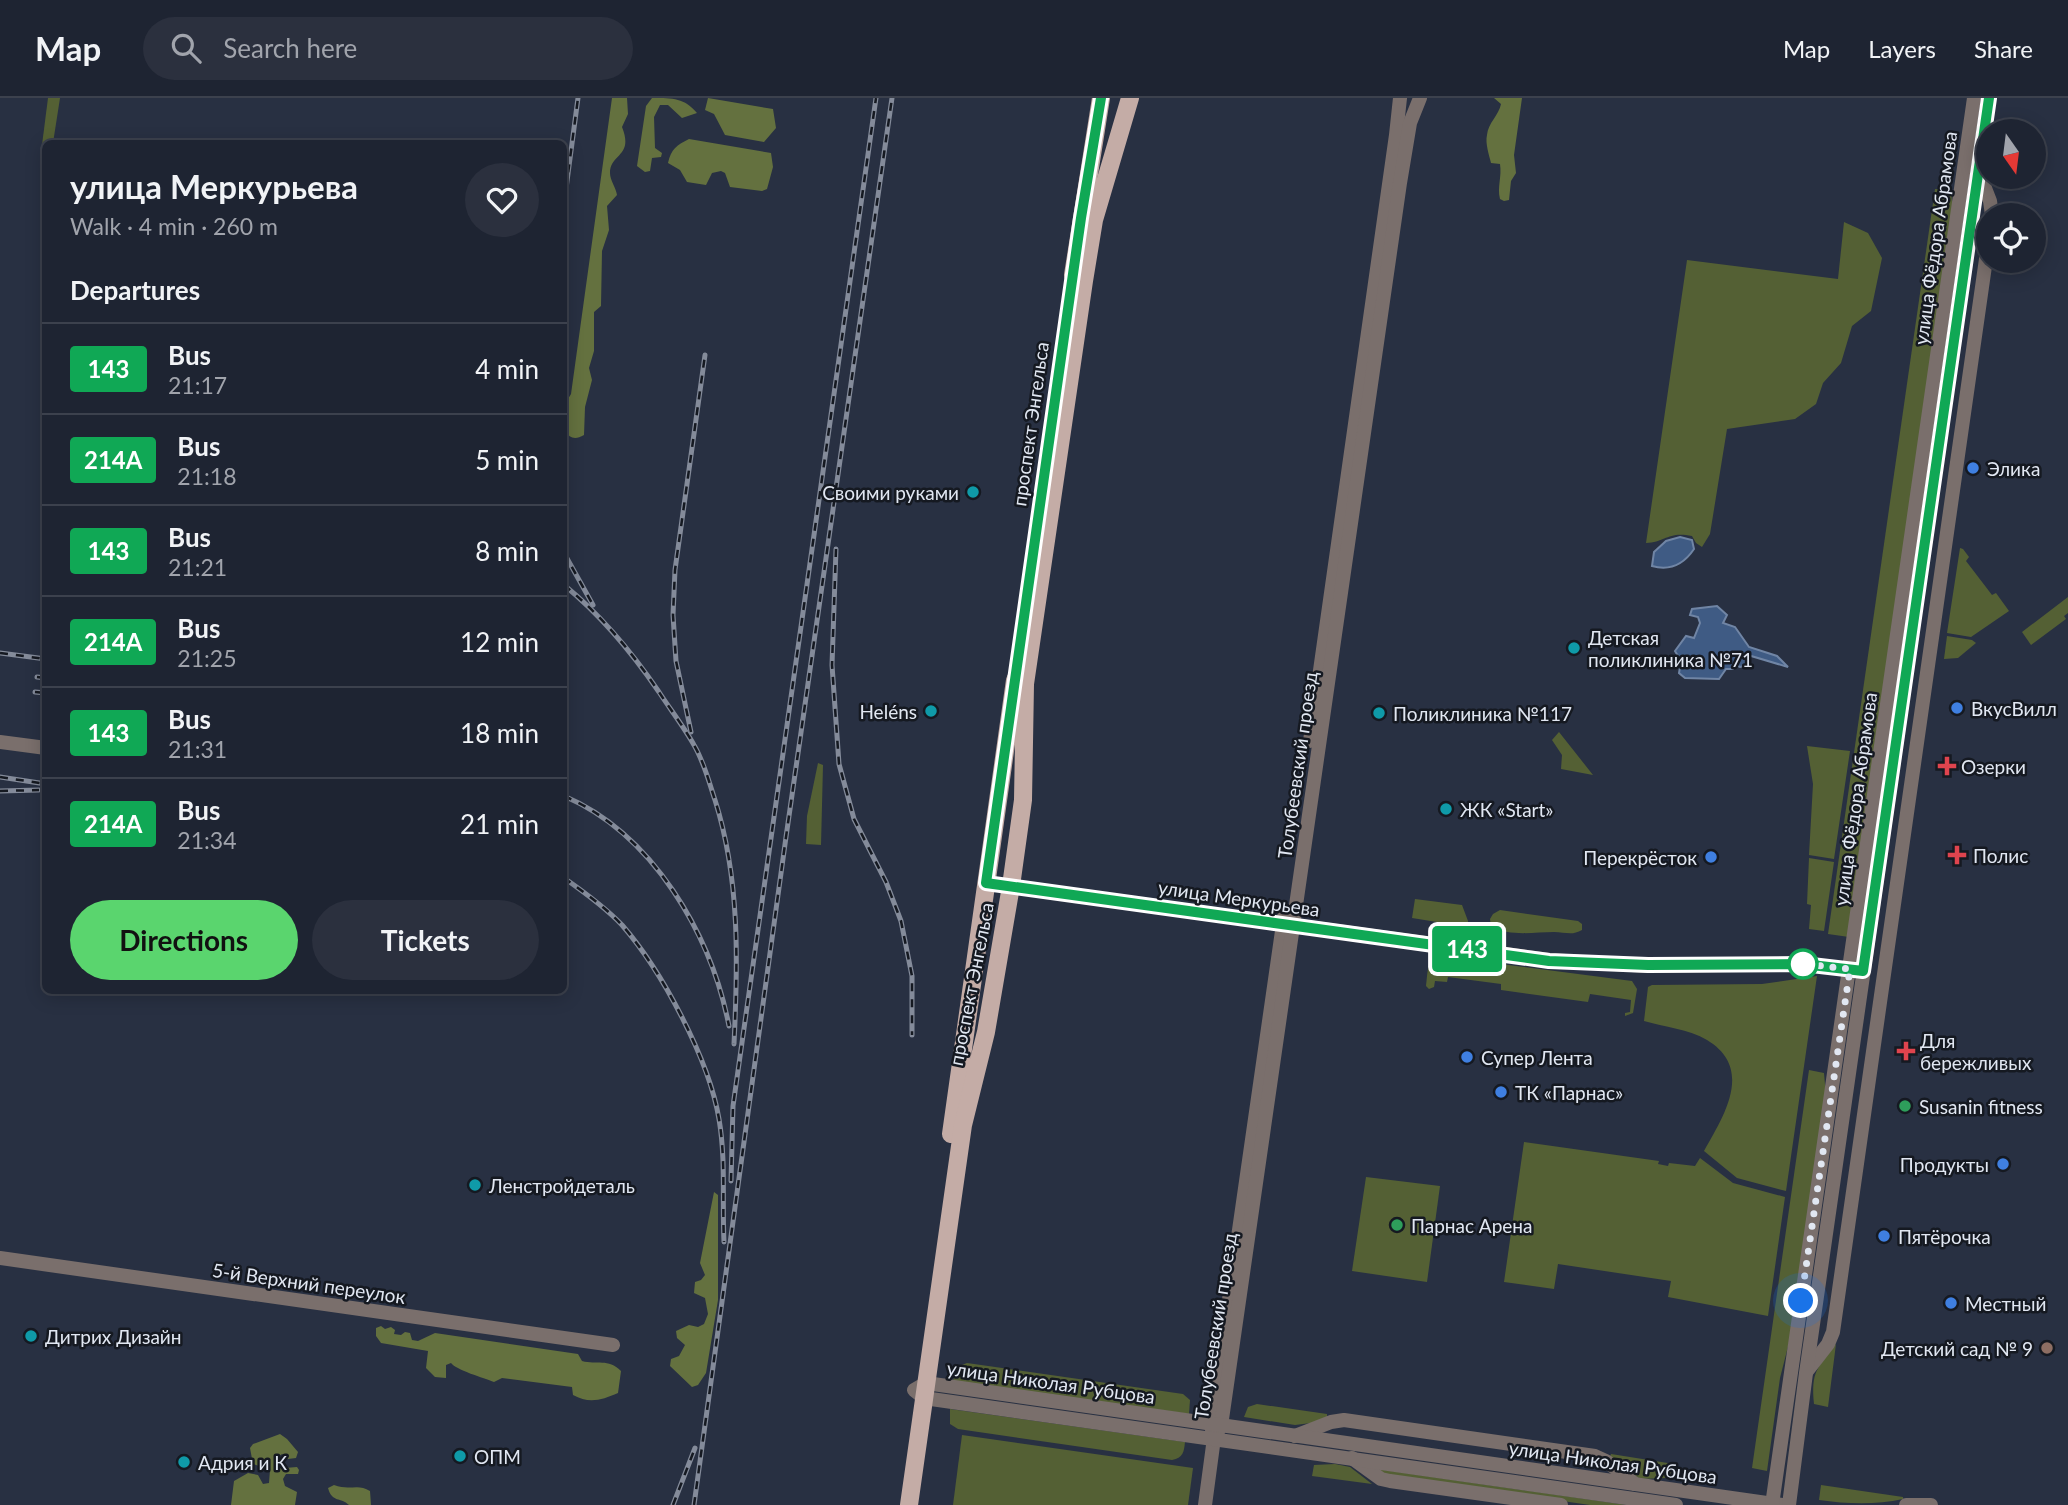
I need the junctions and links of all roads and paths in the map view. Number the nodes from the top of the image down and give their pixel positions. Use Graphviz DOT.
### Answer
graph roads {
  1 [pos="1101,98"];
  2 [pos="1130,98"];
  3 [pos="1400,98"];
  4 [pos="1407,98"];
  5 [pos="1420,98"];
  6 [pos="1974,98"];
  7 [pos="1989,98"];
  8 [pos="1986,119"];
  9 [pos="1396,135"];
  10 [pos="1976,181"];
  11 [pos="1984,273"];
  12 [pos="0,741"];
  13 [pos="42,747"];
  14 [pos="986,883"];
  15 [pos="1011,886"];
  16 [pos="1288,924"];
  17 [pos="1856,970"];
  18 [pos="0,1258"];
  19 [pos="613,1345"];
  20 [pos="1806,1373"];
  21 [pos="922,1390"];
  22 [pos="1215,1430"];
  23 [pos="1293,1437"];
  24 [pos="1351,1457"];
  25 [pos="1636,1485"];
  26 [pos="898,1505"];
  27 [pos="909,1505"];
  28 [pos="1205,1505"];
  29 [pos="1561,1505"];
  30 [pos="1676,1505"];
  31 [pos="1775,1505"];
  32 [pos="1789,1505"];
  33 [pos="1906,1505"];
  34 [pos="1931,1505"];
  1 -- 14 [label="main road, проспект Энгельса"];
  2 -- 15 [label="main road, проспект Энгельса"];
  3 -- 9 [label="street, Толубеевский проезд"];
  4 -- 9 [label="street, Толубеевский проезд"];
  5 -- 16 [label="street, Толубеевский проезд"];
  6 -- 17 [label="street, улица Фёдора Абрамова"];
  7 -- 8 [label="street, улица Фёдора Абрамова"];
  9 -- 16 [label="street, Толубеевский проезд"];
  10 -- 17 [label="street, улица Фёдора Абрамова"];
  11 -- 20 [label="street"];
  12 -- 13 [label="street"];
  14 -- 15 [label="street, улица Меркурьева"];
  14 -- 21 [label="main road, проспект Энгельса"];
  15 -- 16 [label="street, улица Меркурьева"];
  15 -- 21 [label="main road, проспект Энгельса"];
  16 -- 17 [label="street, улица Меркурьева"];
  16 -- 22 [label="street, Толубеевский проезд"];
  17 -- 20 [label="street, улица Фёдора Абрамова"];
  17 -- 31 [label="street, улица Фёдора Абрамова"];
  18 -- 19 [label="street, 5-й Верхний переулок"];
  20 -- 32 [label="street, улица Фёдора Абрамова"];
  21 -- 22 [label="street, улица Николая Рубцова"];
  21 -- 26 [label="main road, проспект Энгельса"];
  21 -- 27 [label="main road, проспект Энгельса"];
  22 -- 23 [label="street, улица Николая Рубцова"];
  22 -- 24 [label="street, улица Николая Рубцова"];
  22 -- 28 [label="street, Толубеевский проезд"];
  23 -- 25 [label="street, улица Николая Рубцова"];
  23 -- 25 [label="street"];
  24 -- 29 [label="street"];
  24 -- 30 [label="street, улица Николая Рубцова"];
  25 -- 31 [label="street, улица Николая Рубцова"];
  33 -- 34 [label="street"];
}
